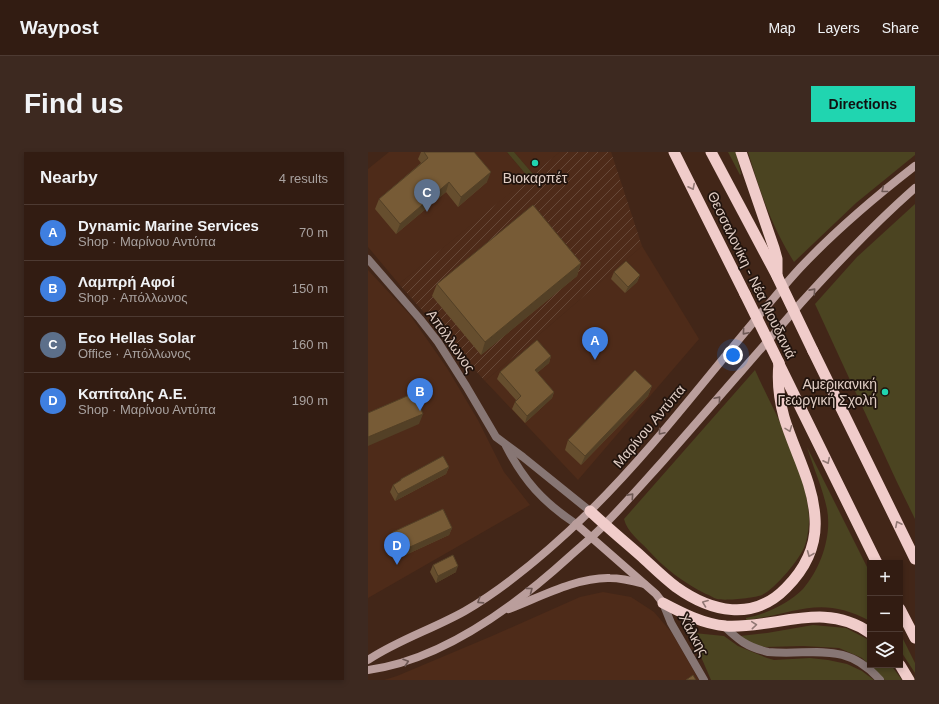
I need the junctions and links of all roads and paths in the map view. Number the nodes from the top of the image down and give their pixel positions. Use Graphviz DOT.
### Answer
graph roads {
  1 [pos="674,152"];
  2 [pos="711,152"];
  3 [pos="741,152"];
  4 [pos="915,166"];
  5 [pos="915,188"];
  6 [pos="368,258"];
  7 [pos="777,276"];
  8 [pos="778,363"];
  9 [pos="504,443"];
  10 [pos="590,512"];
  11 [pos="576,524"];
  12 [pos="605,525"];
  13 [pos="591,538"];
  14 [pos="915,559"];
  15 [pos="876,560"];
  16 [pos="644,584"];
  17 [pos="663,603"];
  18 [pos="499,612"];
  19 [pos="903,615"];
  20 [pos="723,626"];
  21 [pos="868,632"];
  22 [pos="915,638"];
  23 [pos="368,660"];
  24 [pos="902,668"];
  25 [pos="368,670"];
  26 [pos="704,680"];
  27 [pos="880,680"];
  28 [pos="909,680"];
  1 -- 8 [label="highway, Θεσσαλονίκη - Νέα Μουδανιά, one-way, bridge"];
  2 -- 7 [label="highway, Θεσσαλονίκη - Νέα Μουδανιά"];
  3 -- 7 [label="highway"];
  4 -- 10 [label="main road, Μαρίνου Αντύπα, one-way"];
  12 -- 5 [label="main road, one-way"];
  6 -- 9 [label="street, Απόλλωνος"];
  14 -- 7 [label="highway, Θεσσαλονίκη - Νέα Μουδανιά, one-way, bridge"];
  8 -- 12 [label="highway, one-way"];
  8 -- 15 [label="highway, Θεσσαλονίκη - Νέα Μουδανιά, one-way"];
  9 -- 10 [label="street"];
  9 -- 11 [label="street"];
  10 -- 11 [label="main road, Μαρίνου Αντύπα"];
  10 -- 12 [label="highway"];
  11 -- 13 [label="main road"];
  11 -- 23 [label="main road, Μαρίνου Αντύπα, one-way"];
  12 -- 13 [label="main road"];
  13 -- 16 [label="main road"];
  18 -- 13 [label="main road, one-way"];
  16 -- 17 [label="main road"];
  16 -- 18 [label="main road"];
  17 -- 20 [label="highway"];
  17 -- 26 [label="street, Χάλκης"];
  25 -- 18 [label="main road, one-way"];
  19 -- 22 [label="highway"];
  20 -- 21 [label="highway, one-way"];
  20 -- 27 [label="street"];
  24 -- 28 [label="highway"];
}
